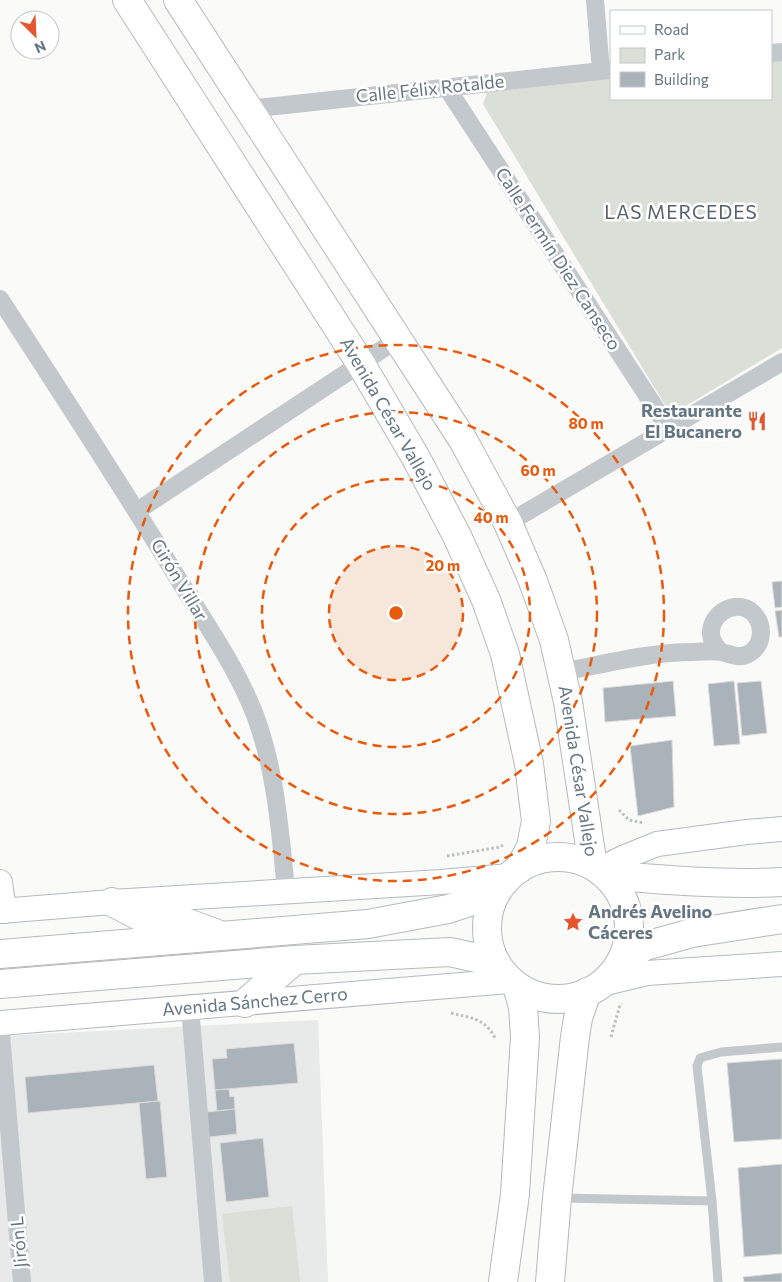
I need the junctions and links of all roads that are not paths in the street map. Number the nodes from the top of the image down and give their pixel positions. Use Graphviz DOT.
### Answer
graph roads {
  1 [pos="127,0"];
  2 [pos="178,0"];
  3 [pos="595,0"];
  4 [pos="606,71"];
  5 [pos="447,88"];
  6 [pos="248,109"];
  7 [pos="0,298"];
  8 [pos="398,339"];
  9 [pos="782,362"];
  10 [pos="361,364"];
  11 [pos="669,430"];
  12 [pos="137,511"];
  13 [pos="508,523"];
  14 [pos="720,652"];
  15 [pos="561,672"];
  16 [pos="782,829"];
  17 [pos="599,871"];
  18 [pos="508,880"];
  19 [pos="0,882"];
  20 [pos="782,882"];
  21 [pos="286,890"];
  22 [pos="112,902"];
  23 [pos="2,911"];
  24 [pos="782,919"];
  25 [pos="223,936"];
  26 [pos="0,954"];
  27 [pos="295,960"];
  28 [pos="621,961"];
  29 [pos="782,964"];
  30 [pos="508,976"];
  31 [pos="0,984"];
  32 [pos="594,988"];
  33 [pos="245,1003"];
  34 [pos="190,1008"];
  35 [pos="0,1023"];
  36 [pos="782,1048"];
  37 [pos="515,1194"];
  38 [pos="557,1198"];
  39 [pos="712,1201"];
  40 [pos="22,1282"];
  41 [pos="213,1282"];
  42 [pos="504,1282"];
  43 [pos="550,1282"];
  44 [pos="718,1282"];
  1 -- 10 [label="main road, Avenida César Vallejo"];
  2 -- 6 [label="main road, Avenida César Vallejo"];
  3 -- 4 [label="street"];
  4 -- 5 [label="street, Calle Félix Rotalde"];
  5 -- 6 [label="street, Calle Félix Rotalde"];
  5 -- 11 [label="street, Calle Fermín Diez Canseco"];
  6 -- 8 [label="main road, Avenida César Vallejo"];
  7 -- 12 [label="street, Girón Villar"];
  8 -- 10 [label="street"];
  8 -- 13 [label="main road, Avenida César Vallejo"];
  9 -- 11 [label="street"];
  10 -- 12 [label="street"];
  10 -- 18 [label="main road, Avenida César Vallejo"];
  11 -- 13 [label="street"];
  12 -- 21 [label="street, Girón Villar"];
  13 -- 15 [label="main road, Avenida César Vallejo"];
  14 -- 15 [label="street"];
  15 -- 17 [label="main road, Avenida César Vallejo"];
  16 -- 17 [label="main road"];
  17 -- 18 [label="main road"];
  17 -- 20 [label="main road"];
  17 -- 28 [label="main road"];
  18 -- 21 [label="main road"];
  18 -- 25 [label="main road"];
  18 -- 30 [label="main road"];
  19 -- 23 [label="main road"];
  21 -- 22 [label="main road"];
  22 -- 23 [label="main road"];
  22 -- 25 [label="main road"];
  24 -- 28 [label="main road"];
  25 -- 26 [label="main road"];
  27 -- 30 [label="main road, Avenida Sánchez Cerro"];
  27 -- 31 [label="main road, Avenida Sánchez Cerro"];
  27 -- 33 [label="main road"];
  28 -- 32 [label="main road"];
  29 -- 32 [label="main road"];
  30 -- 32 [label="main road"];
  30 -- 33 [label="main road, Avenida Sánchez Cerro"];
  30 -- 37 [label="main road"];
  32 -- 38 [label="main road"];
  33 -- 34 [label="main road, Avenida Sánchez Cerro"];
  34 -- 35 [label="main road, Avenida Sánchez Cerro"];
  34 -- 41 [label="street"];
  35 -- 40 [label="street, Jirón L"];
  36 -- 39 [label="lane"];
  37 -- 38 [label="main road"];
  37 -- 42 [label="main road"];
  38 -- 39 [label="lane"];
  38 -- 43 [label="main road"];
  39 -- 44 [label="lane"];
}
